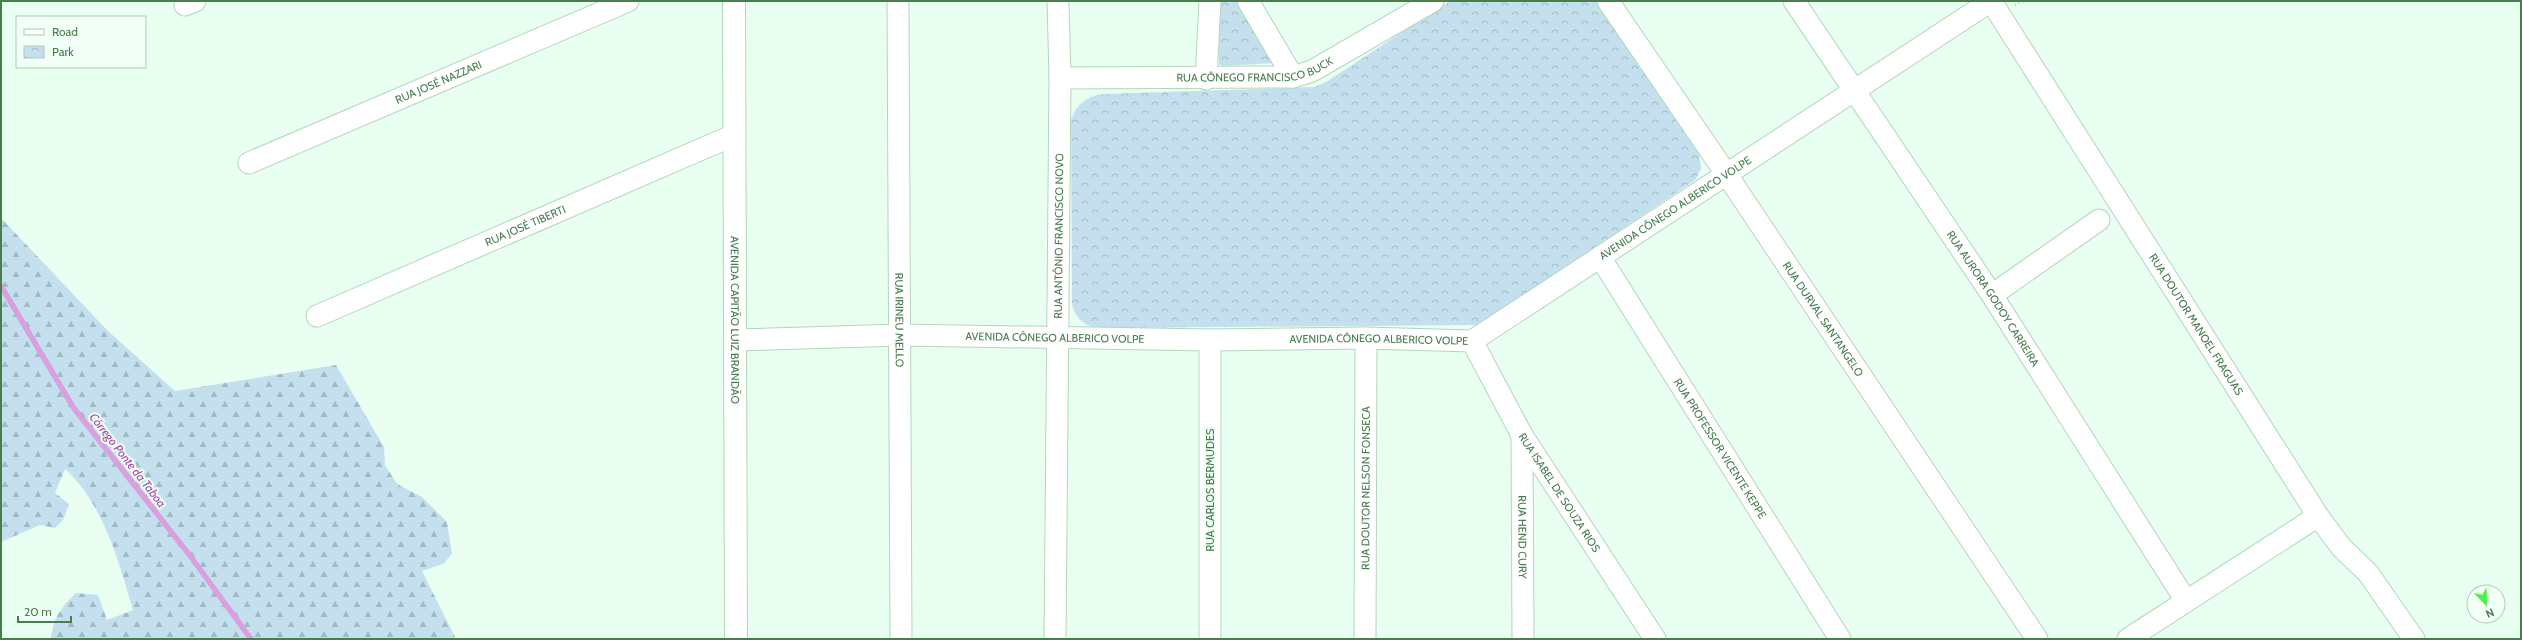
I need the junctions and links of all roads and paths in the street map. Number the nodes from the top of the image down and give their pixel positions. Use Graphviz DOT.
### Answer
graph roads {
  1 [pos="628,1"];
  2 [pos="734,1"];
  3 [pos="898,1"];
  4 [pos="1058,1"];
  5 [pos="1210,1"];
  6 [pos="1248,1"];
  7 [pos="1608,1"];
  8 [pos="1794,1"];
  9 [pos="1991,1"];
  10 [pos="1428,2"];
  11 [pos="1293,77"];
  12 [pos="1060,78"];
  13 [pos="1206,79"];
  14 [pos="1854,92"];
  15 [pos="734,134"];
  16 [pos="249,163"];
  17 [pos="1727,174"];
  18 [pos="2099,220"];
  19 [pos="1600,257"];
  20 [pos="1992,295"];
  21 [pos="317,316"];
  22 [pos="901,335"];
  23 [pos="1058,338"];
  24 [pos="1366,338"];
  25 [pos="736,340"];
  26 [pos="1210,340"];
  27 [pos="1472,341"];
  28 [pos="1522,435"];
  29 [pos="2318,516"];
  30 [pos="2186,601"];
  31 [pos="736,639"];
  32 [pos="901,639"];
  33 [pos="1055,639"];
  34 [pos="1210,639"];
  35 [pos="1365,639"];
  36 [pos="1523,639"];
  37 [pos="1655,639"];
  38 [pos="1840,639"];
  39 [pos="2036,639"];
  40 [pos="2128,639"];
  41 [pos="2414,639"];
  1 -- 16 [label="street, RUA JOSÉ NAZZARI"];
  2 -- 15 [label="main road, AVENIDA CAPITÃO LUIZ BRANDÃO"];
  3 -- 22 [label="street, RUA IRINEU MELLO"];
  4 -- 12 [label="street, RUA ANTÔNIO FRANCISCO NOVO"];
  5 -- 13 [label="street"];
  6 -- 11 [label="street"];
  7 -- 17 [label="street, RUA DURVAL SANTANGELO"];
  8 -- 14 [label="street, RUA AURORA GODOY CARREIRA"];
  9 -- 14 [label="street, AVENIDA CÔNEGO ALBERICO VOLPE"];
  9 -- 29 [label="street, RUA DOUTOR MANOEL FRAGUAS"];
  10 -- 11 [label="street, RUA CÔNEGO FRANCISCO BUCK"];
  11 -- 13 [label="street, RUA CÔNEGO FRANCISCO BUCK"];
  12 -- 13 [label="street, RUA CÔNEGO FRANCISCO BUCK"];
  12 -- 23 [label="street, RUA ANTÔNIO FRANCISCO NOVO"];
  14 -- 17 [label="street, AVENIDA CÔNEGO ALBERICO VOLPE"];
  14 -- 20 [label="street, RUA AURORA GODOY CARREIRA"];
  15 -- 21 [label="street, RUA JOSÉ TIBERTI"];
  15 -- 25 [label="main road, AVENIDA CAPITÃO LUIZ BRANDÃO"];
  17 -- 19 [label="street, AVENIDA CÔNEGO ALBERICO VOLPE"];
  17 -- 39 [label="street, RUA DURVAL SANTANGELO"];
  18 -- 20 [label="street"];
  19 -- 27 [label="street, AVENIDA CÔNEGO ALBERICO VOLPE"];
  19 -- 38 [label="street, RUA PROFESSOR VICENTE KEPPE"];
  20 -- 30 [label="street, RUA AURORA GODOY CARREIRA"];
  22 -- 23 [label="street, AVENIDA CÔNEGO ALBERICO VOLPE"];
  22 -- 25 [label="street, AVENIDA CÔNEGO ALBERICO VOLPE"];
  22 -- 32 [label="street, RUA IRINEU MELLO"];
  23 -- 26 [label="street, AVENIDA CÔNEGO ALBERICO VOLPE"];
  23 -- 33 [label="street, RUA ANTÔNIO FRANCISCO NOVO"];
  24 -- 26 [label="street, AVENIDA CÔNEGO ALBERICO VOLPE"];
  24 -- 27 [label="street, AVENIDA CÔNEGO ALBERICO VOLPE"];
  24 -- 35 [label="street, RUA DOUTOR NELSON FONSECA"];
  25 -- 31 [label="main road, AVENIDA CAPITÃO LUIZ BRANDÃO"];
  26 -- 34 [label="street, RUA CARLOS BERMUDES"];
  27 -- 28 [label="street, RUA ISABEL DE SOUZA RIOS"];
  28 -- 36 [label="street, RUA HEND CURY"];
  28 -- 37 [label="street, RUA ISABEL DE SOUZA RIOS"];
  29 -- 30 [label="street"];
  29 -- 41 [label="street, RUA DOUTOR MANOEL FRAGUAS"];
  30 -- 40 [label="street"];
}
